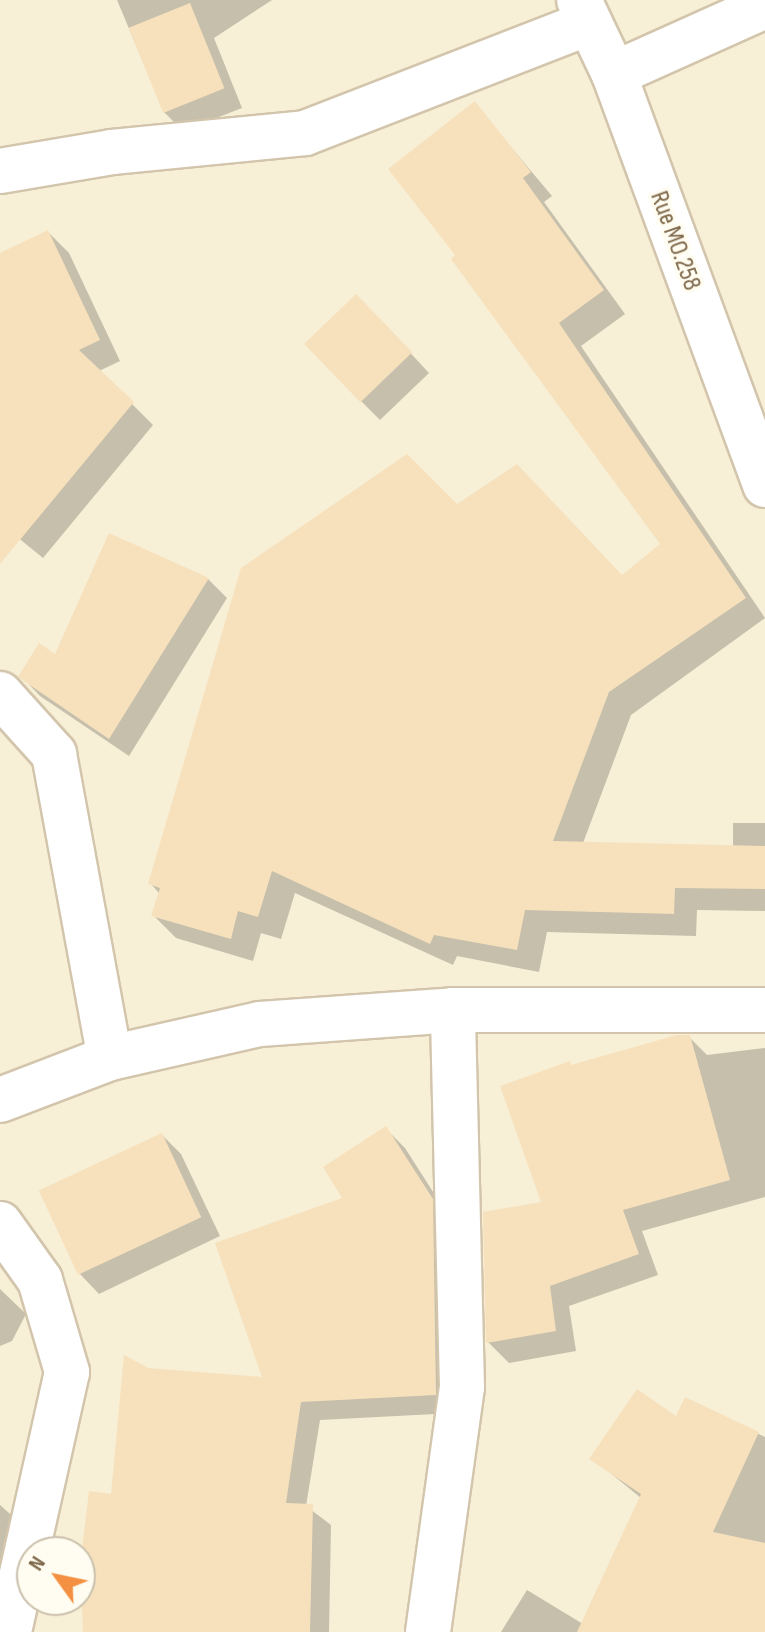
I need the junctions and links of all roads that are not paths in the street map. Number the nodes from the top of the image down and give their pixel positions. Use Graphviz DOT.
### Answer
graph roads {
  1 [pos="765,6"];
  2 [pos="583,12"];
  3 [pos="614,74"];
  4 [pos="0,171"];
  5 [pos="765,485"];
  6 [pos="0,694"];
  7 [pos="453,1010"];
  8 [pos="765,1010"];
  9 [pos="110,1058"];
  10 [pos="0,1100"];
  11 [pos="0,1224"];
  12 [pos="9,1632"];
  13 [pos="428,1632"];
  1 -- 3 [label="street"];
  2 -- 3 [label="street, Rue MO.258"];
  2 -- 4 [label="street"];
  3 -- 5 [label="street, Rue MO.258"];
  6 -- 9 [label="street"];
  7 -- 8 [label="street"];
  7 -- 9 [label="street"];
  7 -- 13 [label="street"];
  9 -- 10 [label="street"];
  11 -- 12 [label="street"];
}
